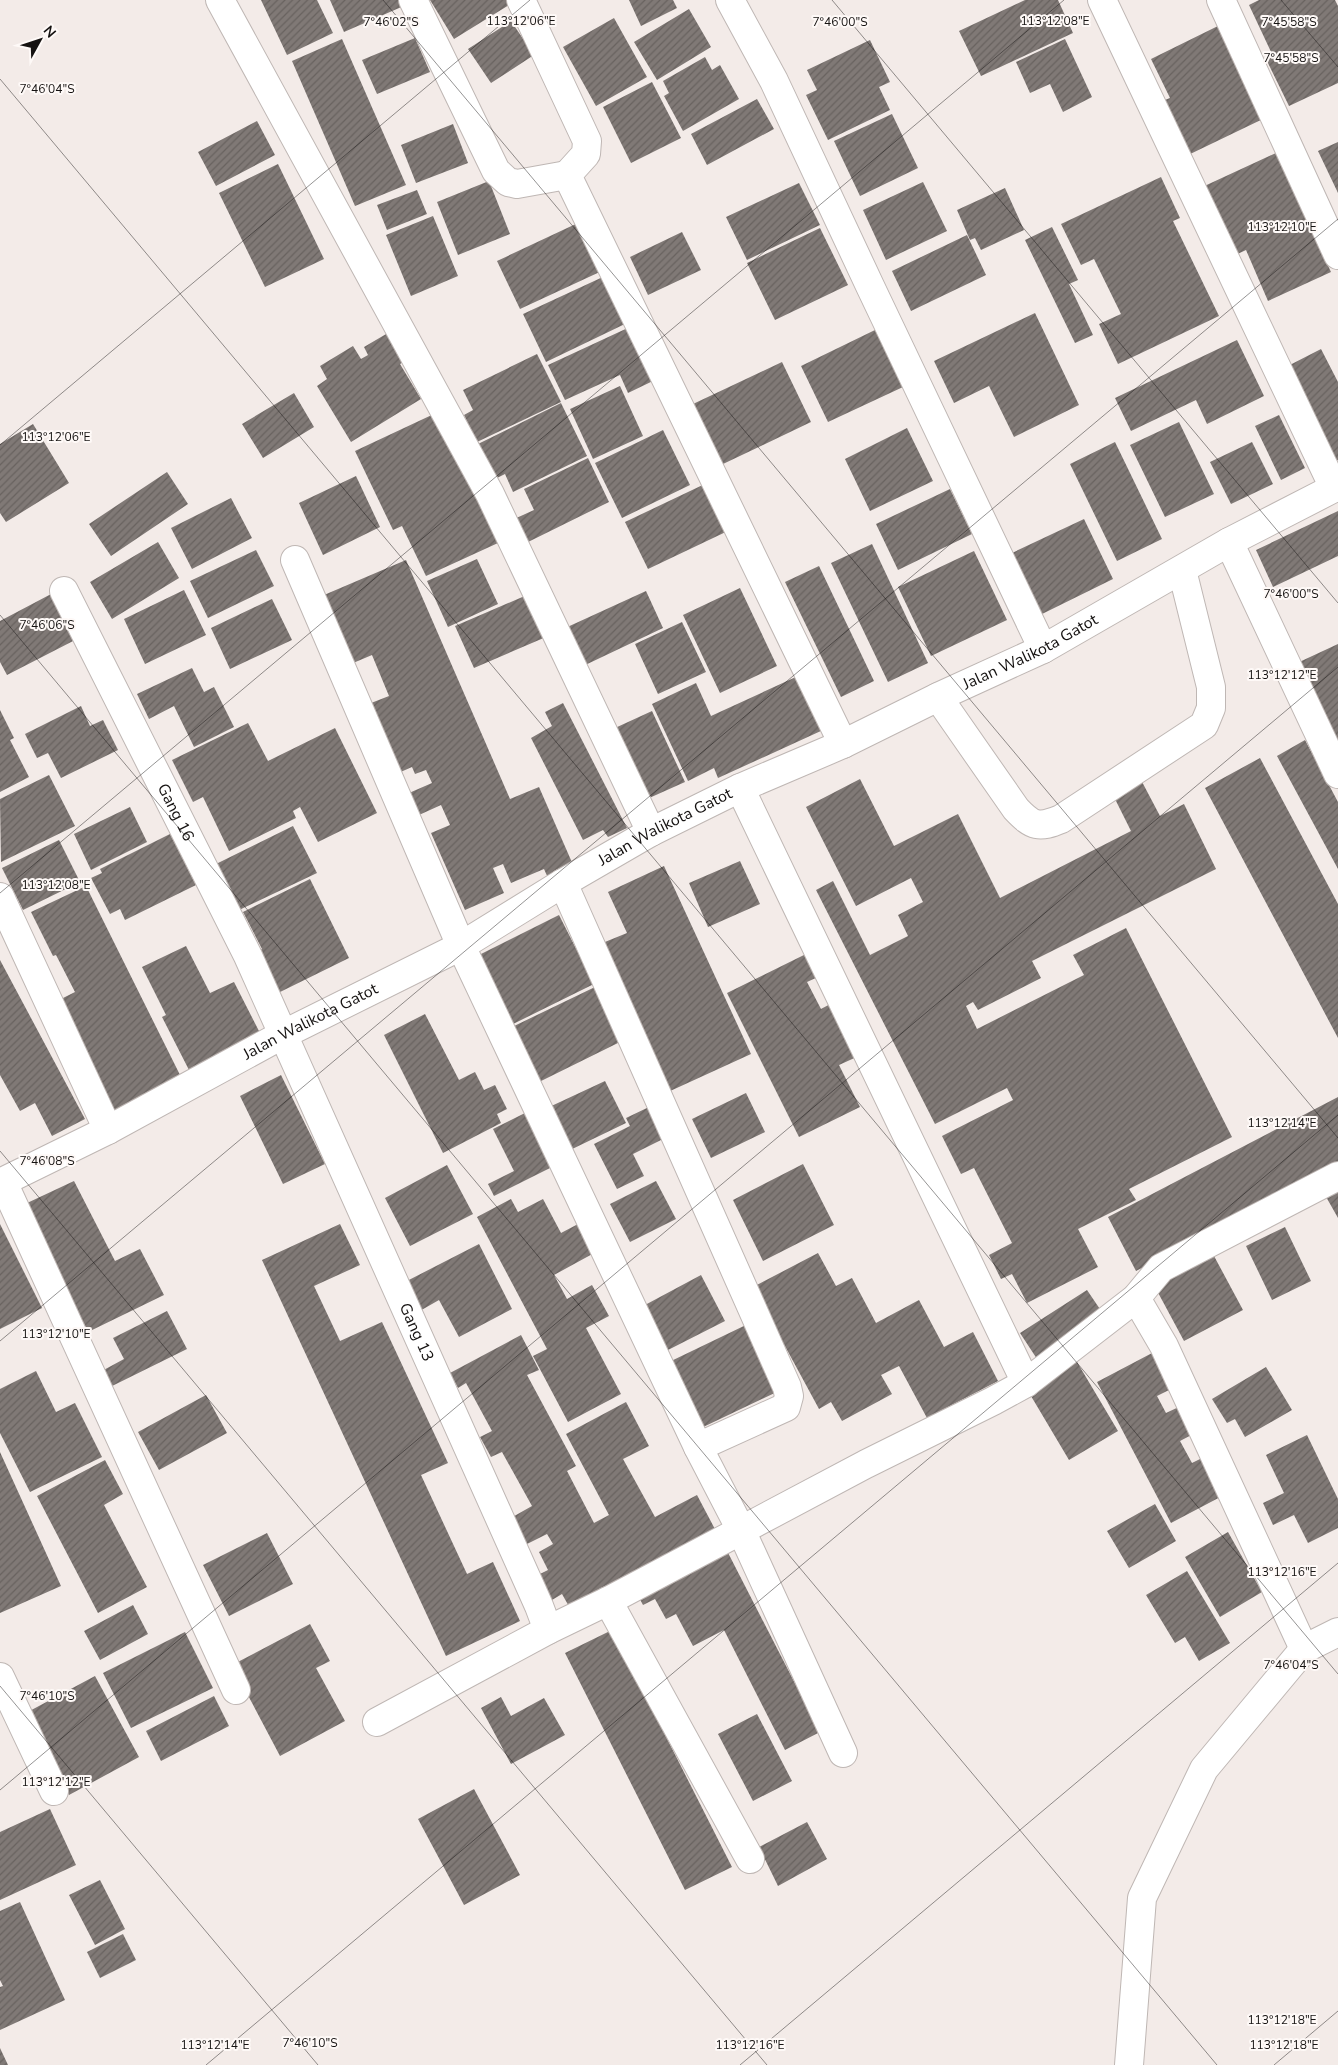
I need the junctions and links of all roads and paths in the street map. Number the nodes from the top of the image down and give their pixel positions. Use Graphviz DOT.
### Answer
graph roads {
  1 [pos="220,0"];
  2 [pos="412,0"];
  3 [pos="521,0"];
  4 [pos="730,0"];
  5 [pos="1102,0"];
  6 [pos="1221,0"];
  7 [pos="567,175"];
  8 [pos="1338,255"];
  9 [pos="1336,487"];
  10 [pos="1229,542"];
  11 [pos="295,560"];
  12 [pos="1182,570"];
  13 [pos="64,591"];
  14 [pos="1043,649"];
  15 [pos="938,697"];
  16 [pos="843,744"];
  17 [pos="1338,774"];
  18 [pos="740,788"];
  19 [pos="651,832"];
  20 [pos="563,883"];
  21 [pos="0,897"];
  22 [pos="461,946"];
  23 [pos="282,1035"];
  24 [pos="108,1130"];
  25 [pos="1338,1176"];
  26 [pos="1,1183"];
  27 [pos="1136,1298"];
  28 [pos="1026,1383"];
  29 [pos="698,1447"];
  30 [pos="741,1530"];
  31 [pos="608,1601"];
  32 [pos="548,1630"];
  33 [pos="1338,1632"];
  34 [pos="1304,1649"];
  35 [pos="0,1677"];
  36 [pos="236,1690"];
  37 [pos="377,1722"];
  38 [pos="842,1753"];
  39 [pos="54,1791"];
  40 [pos="750,1859"];
  41 [pos="1129,2065"];
  1 -- 19 [label="street"];
  2 -- 7 [label="street"];
  3 -- 7 [label="street"];
  4 -- 14 [label="street"];
  5 -- 9 [label="street"];
  6 -- 8 [label="street"];
  7 -- 16 [label="street"];
  9 -- 10 [label="street, Jalan Walikota Gatot"];
  10 -- 12 [label="street, Jalan Walikota Gatot"];
  10 -- 17 [label="street"];
  11 -- 22 [label="street"];
  12 -- 14 [label="street, Jalan Walikota Gatot"];
  12 -- 15 [label="street"];
  13 -- 23 [label="street, Gang 16"];
  14 -- 15 [label="street, Jalan Walikota Gatot"];
  15 -- 16 [label="street, Jalan Walikota Gatot"];
  16 -- 18 [label="street, Jalan Walikota Gatot"];
  18 -- 19 [label="street, Jalan Walikota Gatot"];
  18 -- 28 [label="street"];
  19 -- 20 [label="street, Jalan Walikota Gatot"];
  20 -- 22 [label="street, Jalan Walikota Gatot"];
  20 -- 29 [label="street"];
  21 -- 24 [label="street"];
  22 -- 23 [label="street, Jalan Walikota Gatot"];
  22 -- 29 [label="street"];
  23 -- 24 [label="street, Jalan Walikota Gatot"];
  23 -- 32 [label="street, Gang 13"];
  24 -- 26 [label="street, Jalan Walikota Gatot"];
  25 -- 27 [label="street"];
  26 -- 36 [label="street"];
  27 -- 28 [label="street"];
  27 -- 34 [label="street"];
  28 -- 30 [label="street"];
  29 -- 30 [label="street"];
  30 -- 31 [label="street"];
  30 -- 38 [label="street"];
  31 -- 32 [label="street"];
  31 -- 40 [label="street"];
  32 -- 37 [label="street"];
  33 -- 34 [label="street"];
  34 -- 41 [label="street"];
  35 -- 39 [label="street"];
}
